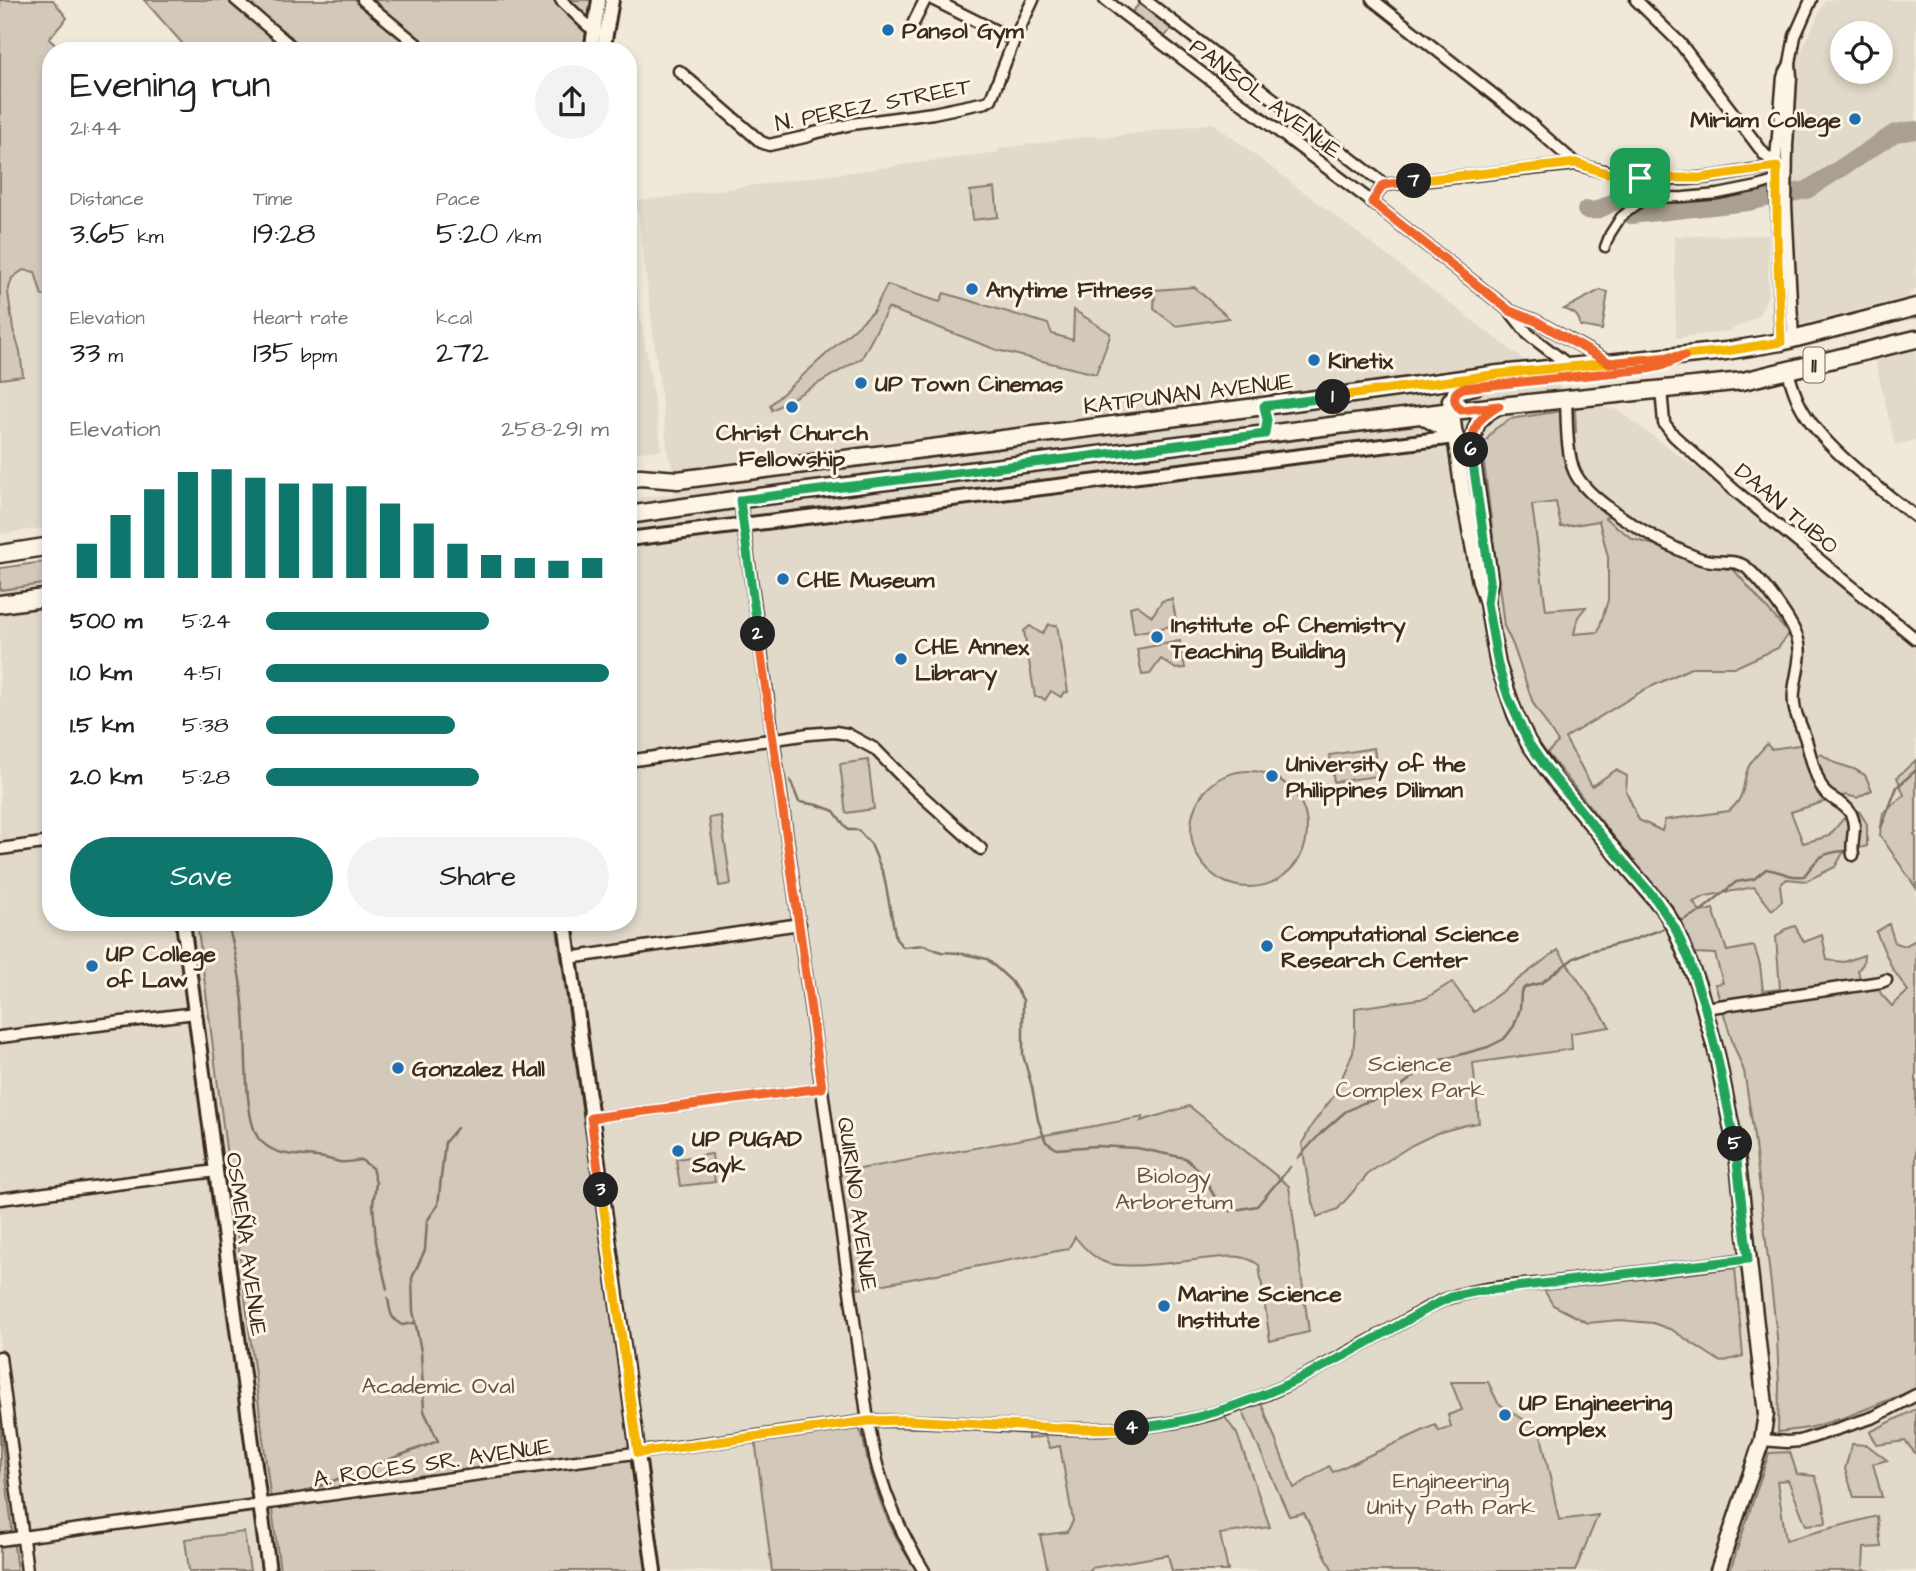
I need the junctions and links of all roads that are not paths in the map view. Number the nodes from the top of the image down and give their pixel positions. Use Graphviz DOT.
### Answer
graph roads {
  1 [pos="363,0"];
  2 [pos="561,0"];
  3 [pos="599,0"];
  4 [pos="612,0"];
  5 [pos="925,0"];
  6 [pos="934,0"];
  7 [pos="1033,0"];
  8 [pos="1105,0"];
  9 [pos="1145,0"];
  10 [pos="1373,0"];
  11 [pos="1636,0"];
  12 [pos="1811,0"];
  13 [pos="240,1"];
  14 [pos="914,22"];
  15 [pos="600,32"];
  16 [pos="1014,40"];
  17 [pos="287,42"];
  18 [pos="414,42"];
  19 [pos="595,42"];
  20 [pos="602,42"];
  21 [pos="680,71"];
  22 [pos="1576,163"];
  23 [pos="1782,167"];
  24 [pos="1777,180"];
  25 [pos="1383,185"];
  26 [pos="1372,202"];
  27 [pos="1605,247"];
  28 [pos="1916,307"];
  29 [pos="1510,311"];
  30 [pos="1787,340"];
  31 [pos="1916,340"];
  32 [pos="1684,356"];
  33 [pos="1610,363"];
  34 [pos="1572,368"];
  35 [pos="1787,372"];
  36 [pos="1448,381"];
  37 [pos="1661,389"];
  38 [pos="1566,399"];
  39 [pos="1264,406"];
  40 [pos="1499,406"];
  41 [pos="1456,411"];
  42 [pos="1422,415"];
  43 [pos="1265,434"];
  44 [pos="1455,437"];
  45 [pos="997,440"];
  46 [pos="1000,467"];
  47 [pos="637,478"];
  48 [pos="740,500"];
  49 [pos="637,515"];
  50 [pos="1916,517"];
  51 [pos="743,526"];
  52 [pos="637,538"];
  53 [pos="42,547"];
  54 [pos="0,554"];
  55 [pos="42,598"];
  56 [pos="1487,603"];
  57 [pos="0,604"];
  58 [pos="1916,639"];
  59 [pos="773,739"];
  60 [pos="637,760"];
  61 [pos="42,843"];
  62 [pos="0,849"];
  63 [pos="981,849"];
  64 [pos="1853,856"];
  65 [pos="800,925"];
  66 [pos="184,931"];
  67 [pos="566,931"];
  68 [pos="569,958"];
  69 [pos="1886,980"];
  70 [pos="1705,1008"];
  71 [pos="195,1013"];
  72 [pos="0,1037"];
  73 [pos="822,1088"];
  74 [pos="591,1118"];
  75 [pos="216,1171"];
  76 [pos="0,1199"];
  77 [pos="1748,1259"];
  78 [pos="0,1357"];
  79 [pos="1916,1395"];
  80 [pos="868,1421"];
  81 [pos="1762,1440"];
  82 [pos="638,1453"];
  83 [pos="260,1504"];
  84 [pos="22,1537"];
  85 [pos="0,1540"];
  86 [pos="27,1571"];
  87 [pos="269,1571"];
  88 [pos="654,1571"];
  89 [pos="924,1571"];
  90 [pos="1718,1571"];
  1 -- 18 [label="street"];
  2 -- 15 [label="street"];
  3 -- 15 [label="street"];
  4 -- 15 [label="street"];
  5 -- 14 [label="street"];
  6 -- 16 [label="street"];
  7 -- 16 [label="street, N. PEREZ STREET"];
  8 -- 26 [label="street, PANSOL AVENUE"];
  9 -- 25 [label="street, PANSOL AVENUE"];
  10 -- 22 [label="street"];
  11 -- 23 [label="street"];
  12 -- 23 [label="street"];
  13 -- 17 [label="street"];
  15 -- 19 [label="street"];
  15 -- 20 [label="street"];
  16 -- 21 [label="street, N. PEREZ STREET"];
  22 -- 23 [label="street"];
  22 -- 25 [label="street"];
  23 -- 24 [label="street"];
  23 -- 30 [label="street"];
  24 -- 27 [label="street"];
  24 -- 30 [label="street"];
  25 -- 26 [label="street"];
  26 -- 29 [label="street, PANSOL AVENUE"];
  28 -- 30 [label="main road, KATIPUNAN AVENUE / 11"];
  29 -- 33 [label="street, PANSOL AVENUE"];
  29 -- 34 [label="street, PANSOL AVENUE"];
  30 -- 32 [label="main road, KATIPUNAN AVENUE / 11"];
  31 -- 35 [label="main road, 11"];
  32 -- 33 [label="main road, KATIPUNAN AVENUE / 11"];
  32 -- 41 [label="main road"];
  33 -- 34 [label="main road, KATIPUNAN AVENUE / 11"];
  34 -- 36 [label="main road, KATIPUNAN AVENUE / 11"];
  35 -- 37 [label="main road, 11"];
  35 -- 50 [label="street"];
  36 -- 39 [label="main road, KATIPUNAN AVENUE"];
  36 -- 41 [label="main road"];
  37 -- 38 [label="main road, 11"];
  37 -- 58 [label="street, DAAN TUBO"];
  38 -- 40 [label="main road, 11"];
  38 -- 64 [label="street"];
  39 -- 43 [label="main road"];
  39 -- 45 [label="main road, KATIPUNAN AVENUE"];
  40 -- 41 [label="main road, 11"];
  40 -- 56 [label="main road"];
  41 -- 42 [label="main road"];
  41 -- 44 [label="main road"];
  42 -- 43 [label="main road"];
  42 -- 44 [label="main road"];
  43 -- 46 [label="main road"];
  44 -- 51 [label="street"];
  44 -- 56 [label="main road"];
  45 -- 46 [label="main road"];
  45 -- 47 [label="main road, KATIPUNAN AVENUE"];
  46 -- 48 [label="main road"];
  48 -- 49 [label="main road"];
  48 -- 51 [label="street, QUIRINO AVENUE"];
  51 -- 52 [label="street"];
  51 -- 59 [label="street, QUIRINO AVENUE"];
  53 -- 54 [label="main road"];
  55 -- 57 [label="main road"];
  56 -- 70 [label="main road"];
  59 -- 60 [label="street"];
  59 -- 63 [label="street"];
  59 -- 65 [label="street, QUIRINO AVENUE"];
  61 -- 62 [label="street"];
  65 -- 68 [label="street"];
  65 -- 73 [label="street, QUIRINO AVENUE"];
  66 -- 71 [label="street, OSMEÑA AVENUE"];
  67 -- 68 [label="street"];
  68 -- 74 [label="street"];
  69 -- 70 [label="street"];
  70 -- 77 [label="main road"];
  71 -- 72 [label="street"];
  71 -- 75 [label="street, OSMEÑA AVENUE"];
  73 -- 74 [label="street"];
  73 -- 80 [label="street, QUIRINO AVENUE"];
  74 -- 82 [label="street"];
  75 -- 76 [label="street"];
  75 -- 83 [label="street, OSMEÑA AVENUE"];
  77 -- 80 [label="street, A. ROCES SR. AVENUE"];
  77 -- 81 [label="main road"];
  78 -- 84 [label="street"];
  79 -- 81 [label="street"];
  80 -- 82 [label="street, A. ROCES SR. AVENUE"];
  80 -- 89 [label="street, QUIRINO AVENUE"];
  81 -- 90 [label="main road"];
  82 -- 83 [label="street, A. ROCES SR. AVENUE"];
  82 -- 88 [label="street"];
  83 -- 84 [label="street, A. ROCES SR. AVENUE"];
  83 -- 87 [label="street, OSMEÑA AVENUE"];
  84 -- 85 [label="street, A. ROCES SR. AVENUE"];
  84 -- 86 [label="street"];
}
